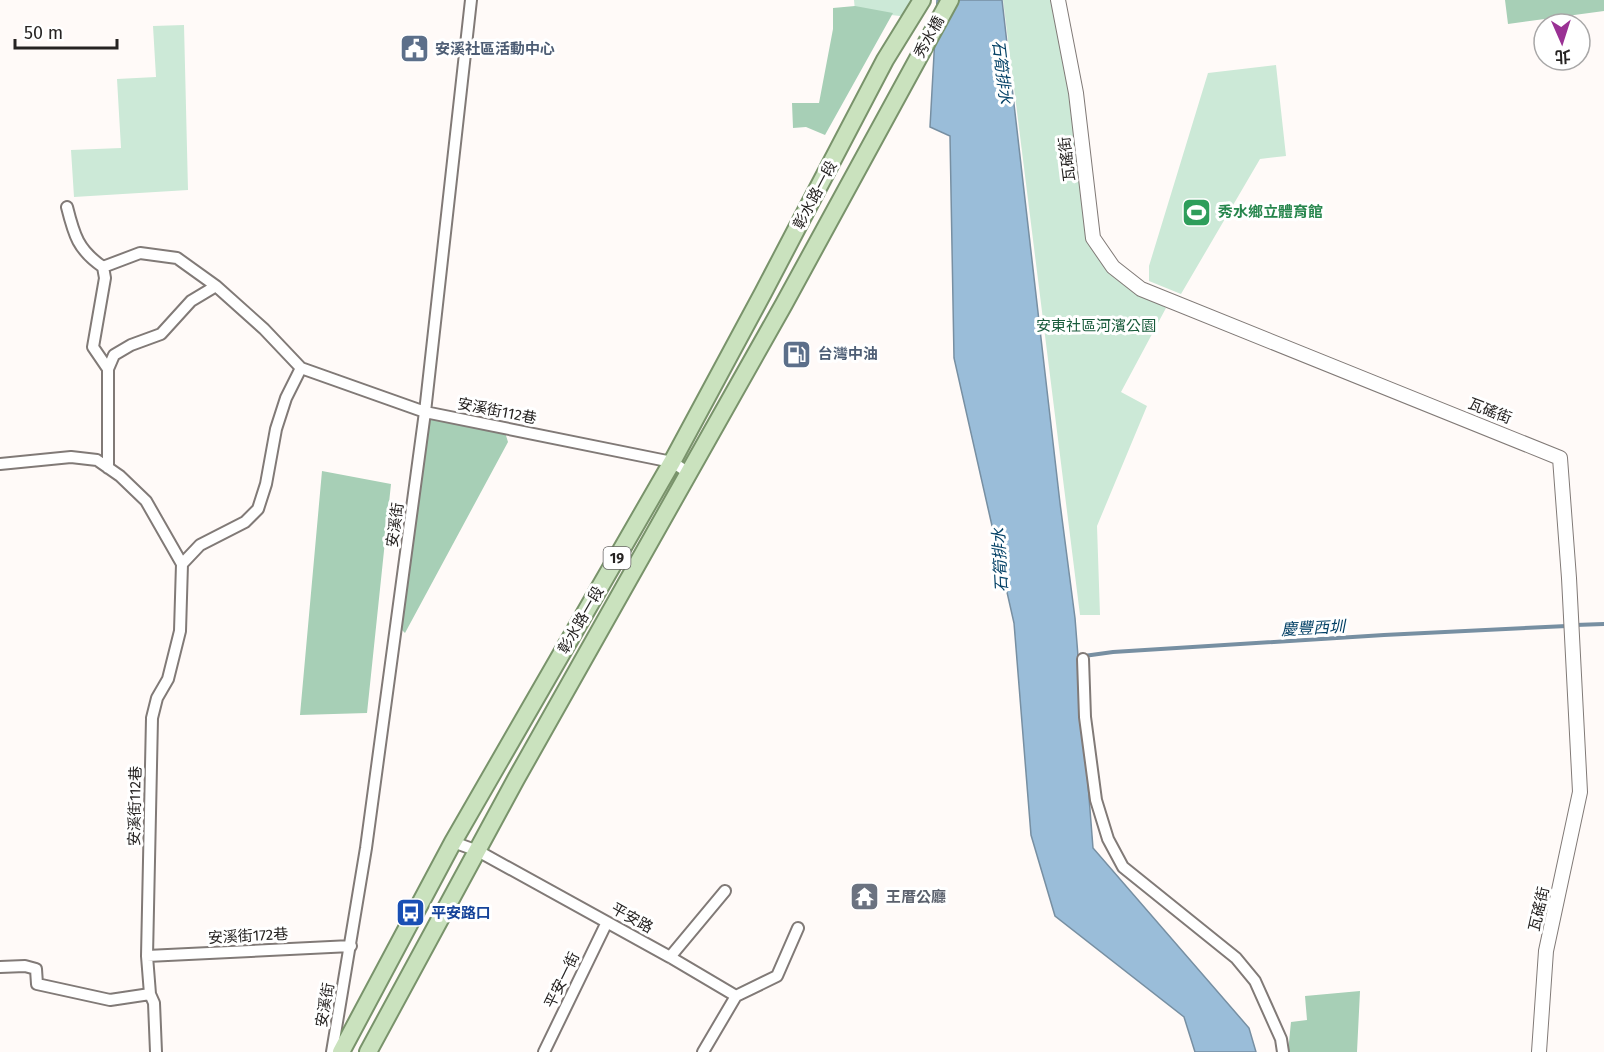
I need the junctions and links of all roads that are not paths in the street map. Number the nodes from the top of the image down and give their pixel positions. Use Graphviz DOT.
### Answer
graph roads {
  1 [pos="471,0"];
  2 [pos="922,0"];
  3 [pos="950,0"];
  4 [pos="1058,0"];
  5 [pos="885,60"];
  6 [pos="909,74"];
  7 [pos="67,207"];
  8 [pos="103,267"];
  9 [pos="216,286"];
  10 [pos="301,368"];
  11 [pos="108,369"];
  12 [pos="425,412"];
  13 [pos="672,462"];
  14 [pos="0,464"];
  15 [pos="108,468"];
  16 [pos="689,473"];
  17 [pos="182,564"];
  18 [pos="1083,659"];
  19 [pos="453,842"];
  20 [pos="478,851"];
  21 [pos="725,891"];
  22 [pos="607,922"];
  23 [pos="798,928"];
  24 [pos="351,946"];
  25 [pos="147,956"];
  26 [pos="670,957"];
  27 [pos="0,967"];
  28 [pos="150,994"];
  29 [pos="736,996"];
  30 [pos="156,1052"];
  31 [pos="332,1052"];
  32 [pos="340,1052"];
  33 [pos="368,1052"];
  34 [pos="544,1052"];
  35 [pos="703,1052"];
  36 [pos="1283,1052"];
  37 [pos="1539,1052"];
  1 -- 12 [label="street, 安溪街"];
  2 -- 5 [label="main road, 秀水橋 / 19"];
  3 -- 6 [label="main road, 秀水橋 / 19"];
  4 -- 37 [label="street, 瓦磘街"];
  5 -- 13 [label="main road, 彰水路一段 / 19"];
  6 -- 16 [label="main road, 彰水路一段 / 19"];
  7 -- 8 [label="street"];
  8 -- 9 [label="street, 安溪街112巷"];
  8 -- 11 [label="street"];
  9 -- 10 [label="street, 安溪街112巷"];
  9 -- 11 [label="street"];
  10 -- 12 [label="street, 安溪街112巷"];
  10 -- 17 [label="street"];
  11 -- 15 [label="street"];
  12 -- 13 [label="street, 安溪街112巷"];
  12 -- 24 [label="street, 安溪街"];
  13 -- 16 [label="street, 安溪街112巷"];
  13 -- 19 [label="main road, 彰水路一段 / 19"];
  14 -- 15 [label="street"];
  15 -- 17 [label="street"];
  16 -- 20 [label="main road, 彰水路一段 / 19"];
  17 -- 25 [label="street, 安溪街112巷"];
  18 -- 36 [label="street"];
  19 -- 20 [label="street, 平安路"];
  19 -- 32 [label="main road, 彰水路一段 / 19"];
  20 -- 22 [label="street, 平安路"];
  20 -- 33 [label="main road, 彰水路一段 / 19"];
  21 -- 26 [label="street"];
  22 -- 26 [label="street, 平安路"];
  22 -- 34 [label="street, 平安一街"];
  23 -- 29 [label="street"];
  24 -- 25 [label="street, 安溪街172巷"];
  24 -- 31 [label="street, 安溪街"];
  25 -- 28 [label="street, 安溪街112巷"];
  26 -- 29 [label="street, 平安路"];
  27 -- 28 [label="street"];
  28 -- 30 [label="street, 安溪街112巷"];
  29 -- 35 [label="street"];
}
